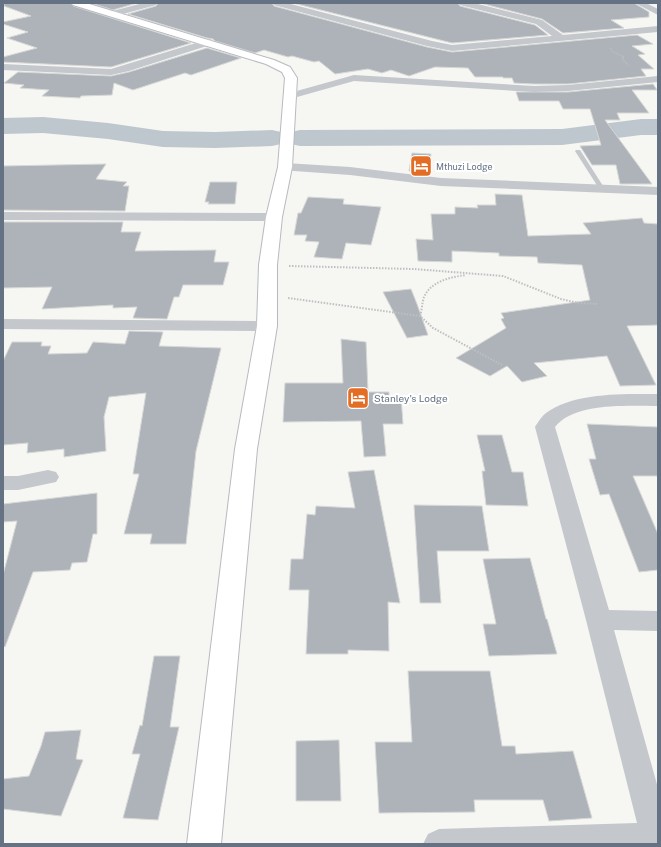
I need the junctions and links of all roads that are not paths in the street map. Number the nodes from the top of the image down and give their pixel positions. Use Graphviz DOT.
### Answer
graph roads {
  1 [pos="76,3"];
  2 [pos="153,3"];
  3 [pos="277,3"];
  4 [pos="463,3"];
  5 [pos="639,3"];
  6 [pos="658,12"];
  7 [pos="112,14"];
  8 [pos="658,29"];
  9 [pos="560,37"];
  10 [pos="209,42"];
  11 [pos="3,67"];
  12 [pos="658,79"];
  13 [pos="290,96"];
  14 [pos="578,151"];
  15 [pos="285,167"];
  16 [pos="602,189"];
  17 [pos="658,191"];
  18 [pos="3,216"];
  19 [pos="274,217"];
  20 [pos="3,324"];
  21 [pos="267,326"];
  22 [pos="658,400"];
  23 [pos="48,477"];
  24 [pos="3,483"];
  25 [pos="599,620"];
  26 [pos="658,621"];
  27 [pos="657,837"];
  28 [pos="204,844"];
  29 [pos="439,844"];
  1 -- 7 [label="street"];
  2 -- 7 [label="street"];
  3 -- 9 [label="street"];
  4 -- 9 [label="street"];
  5 -- 6 [label="street"];
  7 -- 10 [label="street"];
  8 -- 9 [label="street"];
  10 -- 11 [label="street"];
  10 -- 13 [label="street"];
  12 -- 13 [label="street"];
  13 -- 15 [label="street"];
  14 -- 16 [label="lane"];
  15 -- 16 [label="street"];
  15 -- 19 [label="street"];
  16 -- 17 [label="street"];
  18 -- 19 [label="street"];
  19 -- 21 [label="street"];
  20 -- 21 [label="street"];
  21 -- 28 [label="street"];
  22 -- 25 [label="street"];
  23 -- 24 [label="street"];
  25 -- 26 [label="street"];
  25 -- 27 [label="street"];
  27 -- 29 [label="street"];
}
